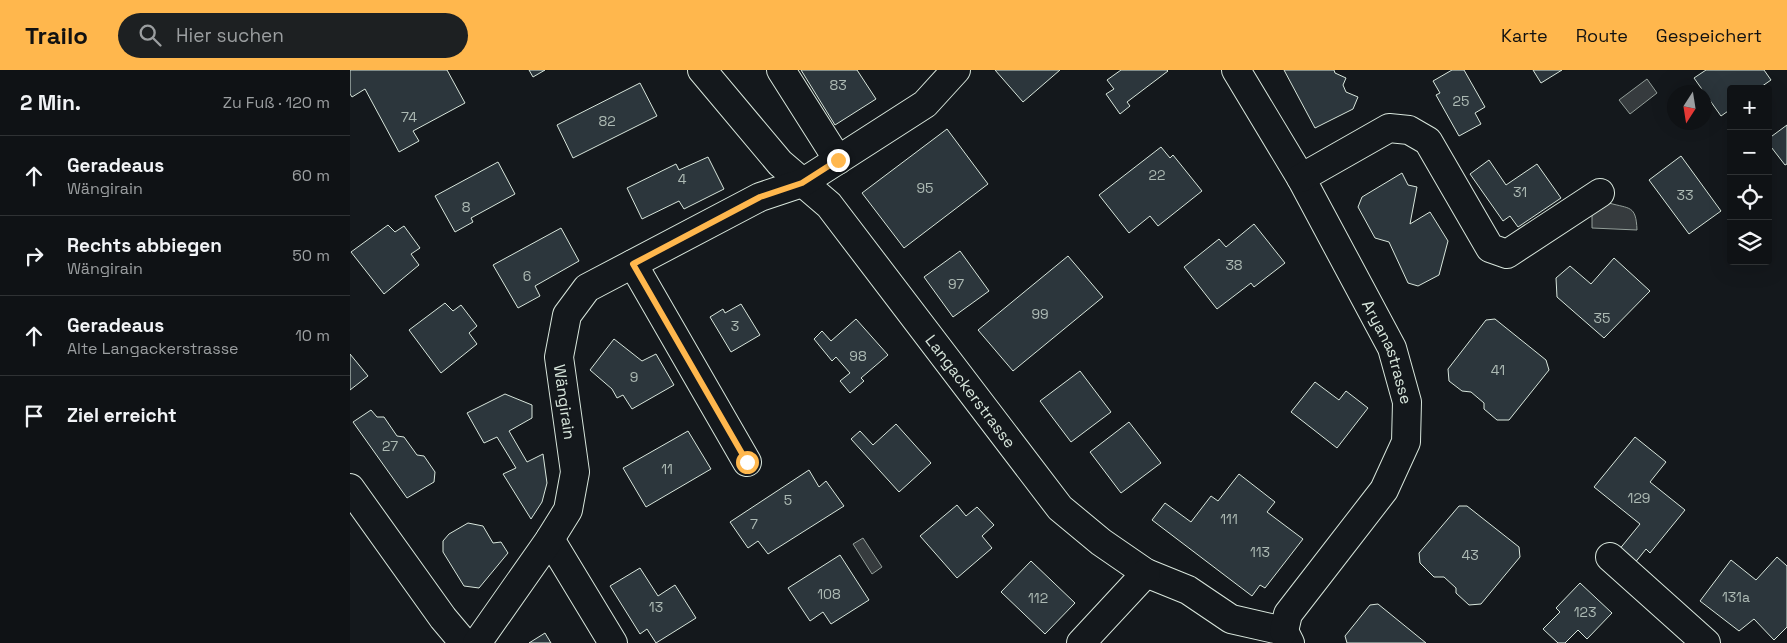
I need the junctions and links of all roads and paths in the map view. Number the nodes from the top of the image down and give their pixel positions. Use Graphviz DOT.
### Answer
graph roads {
  1 [pos="702,70"];
  2 [pos="781,70"];
  3 [pos="956,70"];
  4 [pos="1236,70"];
  5 [pos="838,160"];
  6 [pos="1301,178"];
  7 [pos="802,183"];
  8 [pos="1600,193"];
  9 [pos="633,264"];
  10 [pos="747,462"];
  11 [pos="350,488"];
  12 [pos="550,540"];
  13 [pos="1610,558"];
  14 [pos="1146,574"];
  15 [pos="1287,637"];
  16 [pos="464,643"];
  17 [pos="477,643"];
  18 [pos="613,643"];
  19 [pos="1081,643"];
  20 [pos="1706,643"];
  1 -- 7 [label="street, Langackerstrasse"];
  2 -- 5 [label="street"];
  3 -- 5 [label="street, Wängirain"];
  4 -- 6 [label="street, Aryanastrasse"];
  5 -- 7 [label="street, Wängirain"];
  6 -- 8 [label="street"];
  6 -- 15 [label="street, Aryanastrasse"];
  7 -- 9 [label="street, Wängirain"];
  7 -- 14 [label="street, Langackerstrasse"];
  9 -- 10 [label="street"];
  9 -- 12 [label="street, Wängirain"];
  11 -- 16 [label="street"];
  12 -- 17 [label="street, Wängirain"];
  12 -- 18 [label="street"];
  13 -- 20 [label="street"];
  14 -- 15 [label="street, Langackerstrasse"];
  14 -- 19 [label="street"];
}
